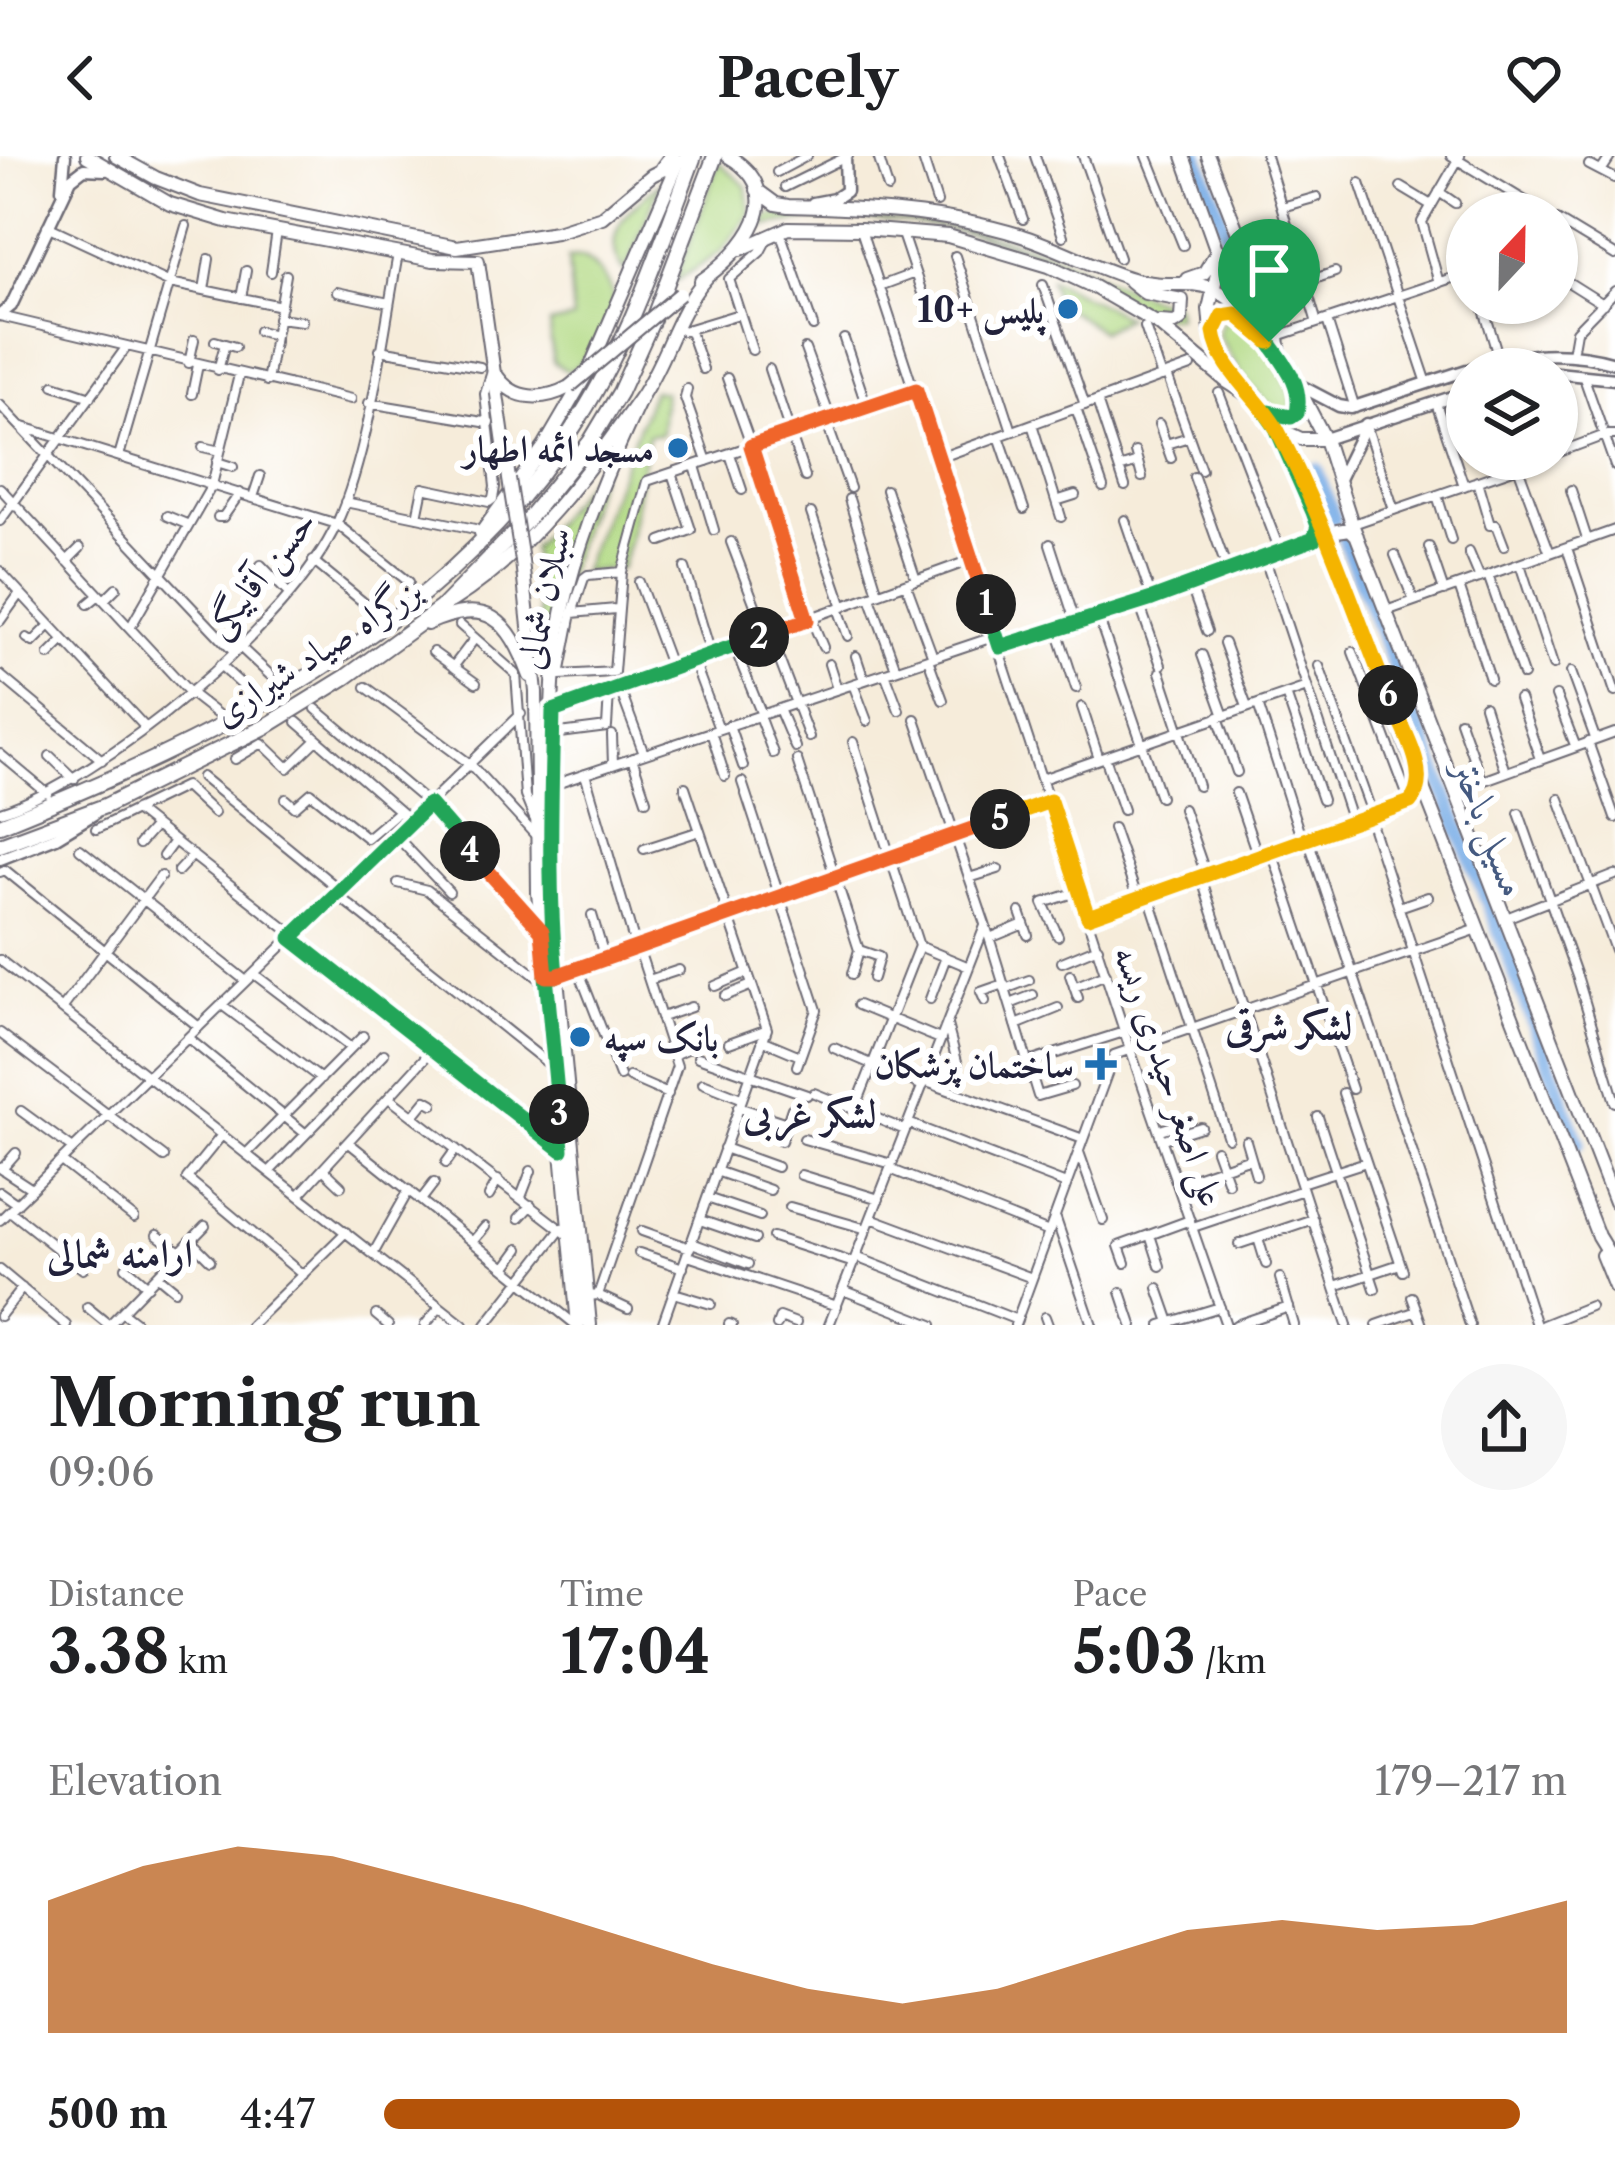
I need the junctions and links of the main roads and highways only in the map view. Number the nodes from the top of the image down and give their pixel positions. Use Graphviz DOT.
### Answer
graph roads {
  1 [pos="65,156"];
  2 [pos="87,156"];
  3 [pos="116,156"];
  4 [pos="715,156"];
  5 [pos="728,156"];
  6 [pos="846,156"];
  7 [pos="1183,156"];
  8 [pos="1208,156"];
  9 [pos="680,159"];
  10 [pos="109,171"];
  11 [pos="757,190"];
  12 [pos="62,193"];
  13 [pos="792,206"];
  14 [pos="1218,248"];
  15 [pos="741,249"];
  16 [pos="707,277"];
  17 [pos="1124,277"];
  18 [pos="1179,281"];
  19 [pos="1213,288"];
  20 [pos="1138,311"];
  21 [pos="3,314"];
  22 [pos="1255,327"];
  23 [pos="1214,337"];
  24 [pos="1578,350"];
  25 [pos="1280,357"];
  26 [pos="1615,363"];
  27 [pos="1578,364"];
  28 [pos="486,368"];
  29 [pos="1578,374"];
  30 [pos="1582,374"];
  31 [pos="1446,377"];
  32 [pos="1615,379"];
  33 [pos="1298,386"];
  34 [pos="642,396"];
  35 [pos="1254,399"];
  36 [pos="1446,399"];
  37 [pos="1264,411"];
  38 [pos="1366,424"];
  39 [pos="1276,428"];
  40 [pos="1325,439"];
  41 [pos="1339,479"];
  42 [pos="1354,530"];
  43 [pos="1331,552"];
  44 [pos="441,608"];
  45 [pos="415,629"];
  46 [pos="536,692"];
  47 [pos="105,806"];
  48 [pos="0,825"];
  49 [pos="0,844"];
  50 [pos="2,867"];
  51 [pos="550,979"];
  52 [pos="1615,1202"];
  53 [pos="1598,1236"];
  54 [pos="1615,1264"];
  55 [pos="1615,1287"];
  56 [pos="577,1325"];
  57 [pos="590,1325"];
  1 -- 12 [label="main road"];
  2 -- 10 [label="main road"];
  3 -- 9 [label="main road"];
  4 -- 44 [label="highway, بزرگراه صیاد شیرازی"];
  5 -- 11 [label="main road"];
  6 -- 13 [label="main road"];
  7 -- 14 [label="main road"];
  8 -- 25 [label="main road"];
  9 -- 48 [label="highway, بزرگراه صیاد شیرازی"];
  10 -- 12 [label="main road"];
  10 -- 28 [label="main road, سبلان شمالی"];
  11 -- 13 [label="main road"];
  11 -- 15 [label="main road"];
  12 -- 21 [label="main road"];
  13 -- 17 [label="main road"];
  14 -- 18 [label="main road"];
  14 -- 19 [label="main road"];
  15 -- 16 [label="main road"];
  15 -- 20 [label="main road"];
  16 -- 28 [label="main road, bridge"];
  16 -- 34 [label="main road"];
  17 -- 18 [label="main road"];
  17 -- 20 [label="main road"];
  18 -- 19 [label="main road"];
  19 -- 22 [label="main road"];
  19 -- 23 [label="main road"];
  20 -- 35 [label="main road"];
  22 -- 23 [label="main road"];
  22 -- 25 [label="main road"];
  23 -- 35 [label="main road"];
  24 -- 26 [label="main road"];
  25 -- 33 [label="main road"];
  27 -- 30 [label="main road"];
  28 -- 46 [label="main road, سبلان شمالی, bridge"];
  29 -- 30 [label="main road"];
  30 -- 32 [label="main road"];
  31 -- 33 [label="main road"];
  33 -- 37 [label="main road"];
  33 -- 40 [label="main road"];
  34 -- 44 [label="main road"];
  34 -- 51 [label="main road, سبلان شمالی"];
  35 -- 37 [label="main road"];
  36 -- 38 [label="main road"];
  37 -- 39 [label="main road"];
  38 -- 40 [label="main road"];
  38 -- 41 [label="main road"];
  39 -- 40 [label="main road"];
  39 -- 43 [label="main road"];
  40 -- 41 [label="main road"];
  41 -- 42 [label="main road"];
  42 -- 43 [label="main road"];
  42 -- 52 [label="main road"];
  43 -- 53 [label="main road"];
  44 -- 45 [label="highway, بزرگراه صیاد شیرازی"];
  45 -- 46 [label="main road"];
  45 -- 47 [label="highway, بزرگراه صیاد شیرازی"];
  46 -- 51 [label="main road, سبلان شمالی"];
  47 -- 49 [label="highway, بزرگراه صیاد شیرازی"];
  47 -- 50 [label="main road"];
  51 -- 56 [label="main road, سبلان شمالی"];
  51 -- 57 [label="main road, سبلان شمالی"];
  53 -- 54 [label="main road"];
  53 -- 55 [label="main road"];
}
